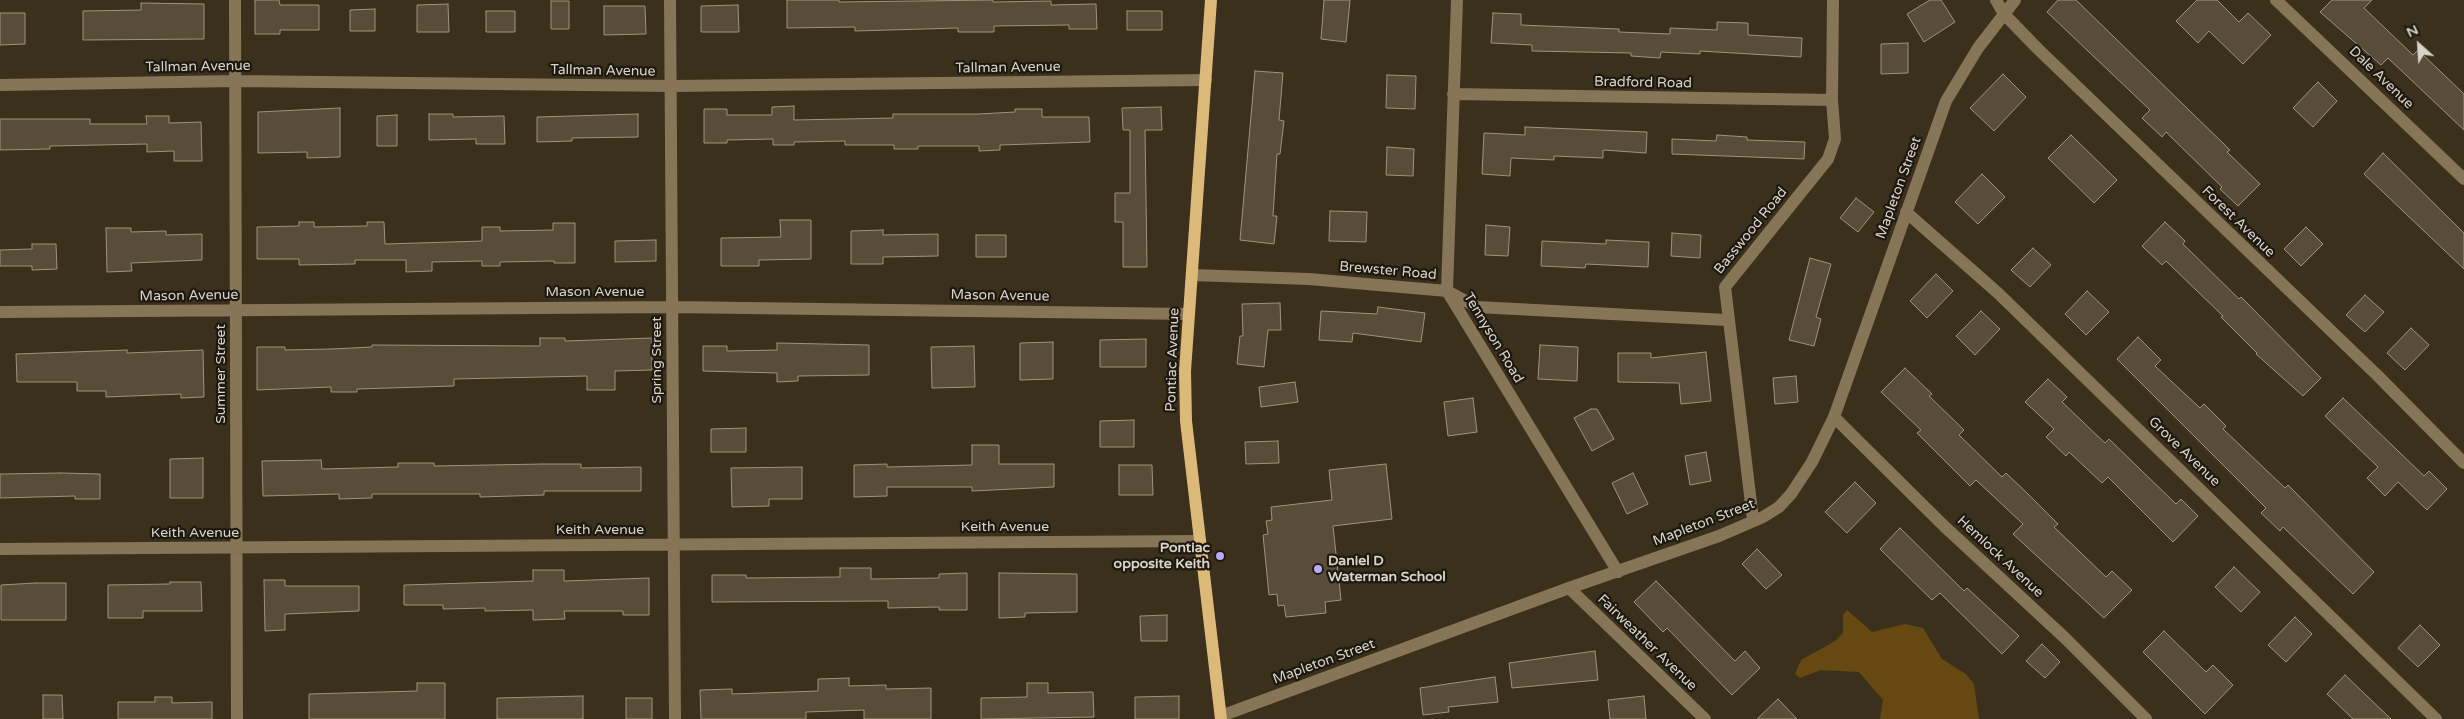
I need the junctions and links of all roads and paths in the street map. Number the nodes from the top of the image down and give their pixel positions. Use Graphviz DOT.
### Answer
graph roads {
  1 [pos="235,0"];
  2 [pos="670,0"];
  3 [pos="1211,0"];
  4 [pos="1457,0"];
  5 [pos="1833,0"];
  6 [pos="1996,0"];
  7 [pos="2015,0"];
  8 [pos="2276,0"];
  9 [pos="2004,14"];
  10 [pos="1206,80"];
  11 [pos="236,81"];
  12 [pos="0,85"];
  13 [pos="671,86"];
  14 [pos="1453,94"];
  15 [pos="1832,100"];
  16 [pos="2464,179"];
  17 [pos="1906,212"];
  18 [pos="1192,275"];
  19 [pos="1447,291"];
  20 [pos="672,307"];
  21 [pos="237,310"];
  22 [pos="0,312"];
  23 [pos="1189,314"];
  24 [pos="1727,320"];
  25 [pos="1834,417"];
  26 [pos="2464,463"];
  27 [pos="1753,520"];
  28 [pos="1200,541"];
  29 [pos="674,545"];
  30 [pos="236,548"];
  31 [pos="0,549"];
  32 [pos="1618,572"];
  33 [pos="1569,588"];
  34 [pos="1221,718"];
  35 [pos="237,719"];
  36 [pos="675,719"];
  37 [pos="1705,719"];
  38 [pos="2146,719"];
  39 [pos="2436,719"];
  1 -- 11 [label="street, Summer Street"];
  2 -- 13 [label="street, Spring Street"];
  3 -- 10 [label="main road, Pontiac Avenue"];
  4 -- 14 [label="street, Tennyson Road"];
  5 -- 15 [label="street, Basswood Road"];
  6 -- 9 [label="street, Forest Avenue"];
  7 -- 9 [label="street, Mapleton Street"];
  8 -- 16 [label="street, Dale Avenue"];
  9 -- 17 [label="street, Mapleton Street"];
  9 -- 26 [label="street, Forest Avenue"];
  10 -- 13 [label="street, Tallman Avenue"];
  10 -- 18 [label="main road, Pontiac Avenue"];
  11 -- 12 [label="street, Tallman Avenue"];
  11 -- 13 [label="street, Tallman Avenue"];
  11 -- 21 [label="street, Summer Street"];
  13 -- 20 [label="street, Spring Street"];
  14 -- 15 [label="street, Bradford Road"];
  14 -- 19 [label="street, Tennyson Road"];
  15 -- 24 [label="street, Basswood Road"];
  17 -- 25 [label="street, Mapleton Street"];
  17 -- 39 [label="street, Grove Avenue"];
  18 -- 19 [label="street, Brewster Road"];
  18 -- 23 [label="main road, Pontiac Avenue"];
  19 -- 24 [label="street, Brewster Road"];
  19 -- 32 [label="street, Tennyson Road"];
  20 -- 21 [label="street, Mason Avenue"];
  20 -- 23 [label="street, Mason Avenue"];
  20 -- 29 [label="street, Spring Street"];
  21 -- 22 [label="street, Mason Avenue"];
  21 -- 30 [label="street, Summer Street"];
  23 -- 28 [label="main road, Pontiac Avenue"];
  24 -- 27 [label="street, Basswood Road"];
  25 -- 27 [label="street, Mapleton Street"];
  25 -- 38 [label="street, Hemlock Avenue"];
  27 -- 32 [label="street, Mapleton Street"];
  28 -- 29 [label="street, Keith Avenue"];
  28 -- 34 [label="main road, Pontiac Avenue"];
  29 -- 30 [label="street, Keith Avenue"];
  29 -- 36 [label="street, Spring Street"];
  30 -- 31 [label="street, Keith Avenue"];
  30 -- 35 [label="street, Summer Street"];
  32 -- 33 [label="street, Mapleton Street"];
  33 -- 34 [label="street, Mapleton Street"];
  33 -- 37 [label="street, Fairweather Avenue"];
}
